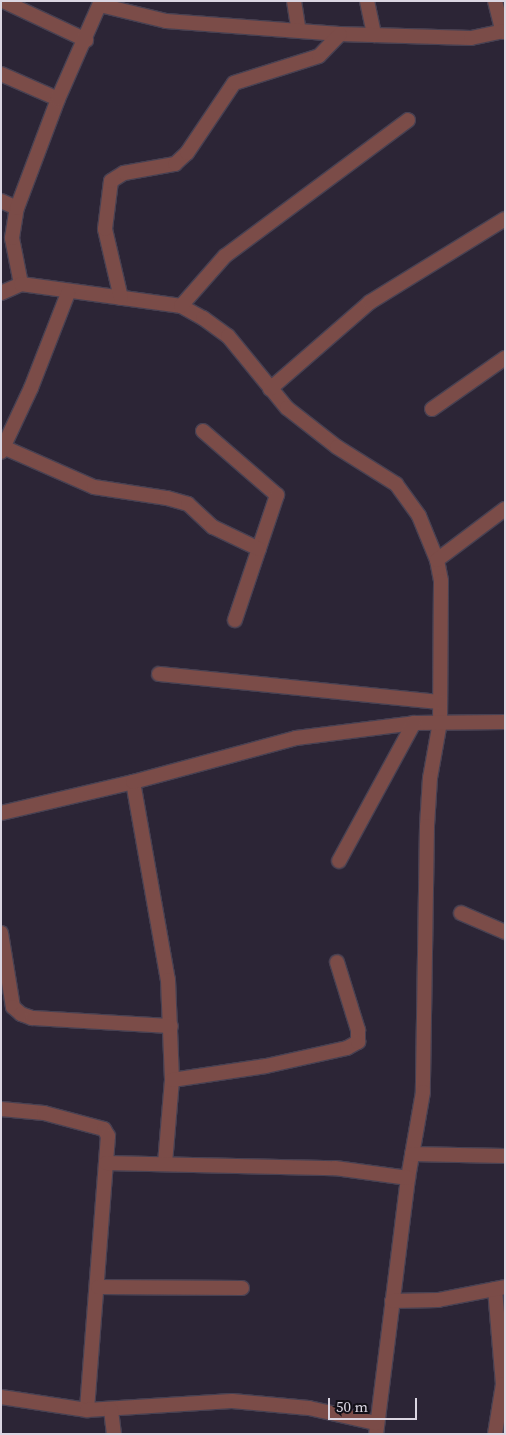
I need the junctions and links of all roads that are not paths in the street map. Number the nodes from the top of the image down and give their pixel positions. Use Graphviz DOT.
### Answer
graph roads {
  1 [pos="3,1"];
  2 [pos="294,1"];
  3 [pos="367,1"];
  4 [pos="496,1"];
  5 [pos="101,3"];
  6 [pos="299,31"];
  7 [pos="504,32"];
  8 [pos="340,34"];
  9 [pos="374,35"];
  10 [pos="86,40"];
  11 [pos="1,74"];
  12 [pos="58,99"];
  13 [pos="408,120"];
  14 [pos="1,201"];
  15 [pos="18,208"];
  16 [pos="505,219"];
  17 [pos="21,284"];
  18 [pos="68,293"];
  19 [pos="1,294"];
  20 [pos="121,298"];
  21 [pos="181,306"];
  22 [pos="505,358"];
  23 [pos="270,389"];
  24 [pos="432,409"];
  25 [pos="203,431"];
  26 [pos="2,449"];
  27 [pos="505,508"];
  28 [pos="259,549"];
  29 [pos="437,560"];
  30 [pos="235,620"];
  31 [pos="158,674"];
  32 [pos="440,702"];
  33 [pos="440,722"];
  34 [pos="505,722"];
  35 [pos="414,724"];
  36 [pos="133,782"];
  37 [pos="1,813"];
  38 [pos="340,861"];
  39 [pos="461,912"];
  40 [pos="505,932"];
  41 [pos="1,933"];
  42 [pos="337,962"];
  43 [pos="171,1026"];
  44 [pos="172,1080"];
  45 [pos="1,1109"];
  46 [pos="412,1154"];
  47 [pos="505,1156"];
  48 [pos="106,1162"];
  49 [pos="165,1164"];
  50 [pos="408,1178"];
  51 [pos="98,1287"];
  52 [pos="242,1288"];
  53 [pos="500,1288"];
  54 [pos="392,1301"];
  55 [pos="1,1397"];
  56 [pos="87,1410"];
  57 [pos="111,1410"];
  58 [pos="376,1429"];
  59 [pos="114,1434"];
  60 [pos="495,1434"];
  1 -- 10 [label="street"];
  2 -- 6 [label="street"];
  3 -- 9 [label="street"];
  4 -- 7 [label="street"];
  5 -- 6 [label="street"];
  5 -- 10 [label="street"];
  6 -- 8 [label="street"];
  7 -- 9 [label="street"];
  8 -- 9 [label="street"];
  8 -- 20 [label="street"];
  10 -- 12 [label="street"];
  11 -- 12 [label="street"];
  12 -- 15 [label="street"];
  13 -- 21 [label="street"];
  14 -- 15 [label="street"];
  15 -- 17 [label="street"];
  16 -- 23 [label="street"];
  17 -- 18 [label="street"];
  17 -- 19 [label="street"];
  18 -- 20 [label="street"];
  18 -- 26 [label="street"];
  20 -- 21 [label="street"];
  21 -- 23 [label="street"];
  22 -- 24 [label="street"];
  23 -- 29 [label="street"];
  25 -- 28 [label="street"];
  26 -- 28 [label="street"];
  27 -- 29 [label="street"];
  28 -- 30 [label="street"];
  29 -- 32 [label="street"];
  31 -- 32 [label="street"];
  32 -- 33 [label="street"];
  33 -- 34 [label="street"];
  33 -- 35 [label="street"];
  33 -- 46 [label="street"];
  35 -- 36 [label="street"];
  35 -- 38 [label="street"];
  36 -- 37 [label="street"];
  36 -- 43 [label="street"];
  39 -- 40 [label="street"];
  41 -- 43 [label="street"];
  42 -- 44 [label="street"];
  43 -- 44 [label="street"];
  44 -- 49 [label="street"];
  45 -- 48 [label="street"];
  46 -- 47 [label="street"];
  46 -- 50 [label="street"];
  48 -- 49 [label="street"];
  48 -- 51 [label="street"];
  49 -- 50 [label="street"];
  50 -- 54 [label="street"];
  51 -- 52 [label="street"];
  51 -- 56 [label="street"];
  53 -- 54 [label="street"];
  53 -- 60 [label="street"];
  54 -- 58 [label="street"];
  55 -- 56 [label="street"];
  56 -- 57 [label="street"];
  57 -- 58 [label="street"];
  57 -- 59 [label="street"];
}
